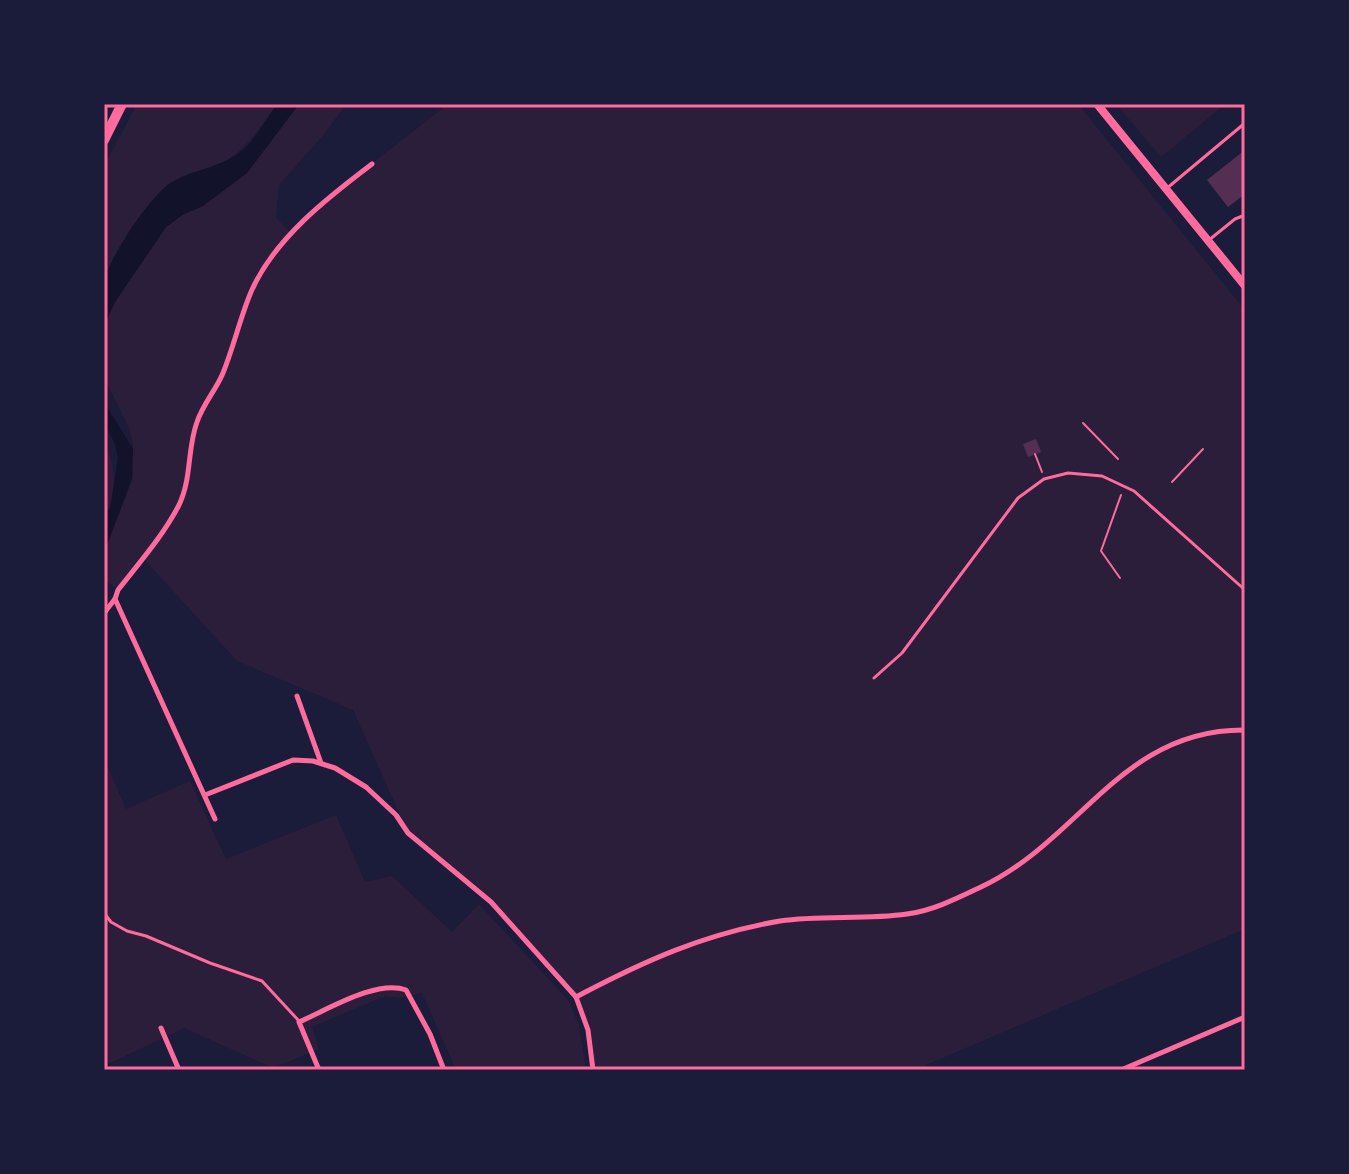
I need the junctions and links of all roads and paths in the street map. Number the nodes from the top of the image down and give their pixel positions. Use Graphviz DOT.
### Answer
graph roads {
  1 [pos="122,104"];
  2 [pos="1097,104"];
  3 [pos="1245,123"];
  4 [pos="104,140"];
  5 [pos="372,164"];
  6 [pos="1166,189"];
  7 [pos="1245,215"];
  8 [pos="1208,240"];
  9 [pos="1245,286"];
  10 [pos="1083,423"];
  11 [pos="1203,449"];
  12 [pos="1035,454"];
  13 [pos="1118,459"];
  14 [pos="1044,479"];
  15 [pos="1172,482"];
  16 [pos="1124,486"];
  17 [pos="1120,578"];
  18 [pos="1245,590"];
  19 [pos="115,599"];
  20 [pos="104,613"];
  21 [pos="874,678"];
  22 [pos="297,696"];
  23 [pos="1245,730"];
  24 [pos="321,764"];
  25 [pos="205,795"];
  26 [pos="215,819"];
  27 [pos="104,913"];
  28 [pos="576,997"];
  29 [pos="1245,1017"];
  30 [pos="299,1022"];
  31 [pos="161,1028"];
  32 [pos="179,1070"];
  33 [pos="319,1070"];
  34 [pos="444,1070"];
  35 [pos="593,1070"];
  36 [pos="1121,1070"];
  1 -- 4 [label="highway"];
  2 -- 6 [label="main road"];
  3 -- 6 [label="lane"];
  5 -- 19 [label="street"];
  6 -- 8 [label="main road"];
  7 -- 8 [label="lane"];
  8 -- 9 [label="main road"];
  10 -- 13 [label="path"];
  11 -- 15 [label="path"];
  12 -- 14 [label="path"];
  14 -- 16 [label="lane"];
  14 -- 21 [label="lane"];
  16 -- 17 [label="path"];
  16 -- 18 [label="lane"];
  19 -- 20 [label="street"];
  19 -- 25 [label="street"];
  22 -- 24 [label="street"];
  23 -- 28 [label="street"];
  24 -- 25 [label="street"];
  24 -- 28 [label="street"];
  25 -- 26 [label="street"];
  27 -- 30 [label="lane"];
  28 -- 35 [label="street"];
  29 -- 36 [label="street"];
  30 -- 33 [label="street"];
  30 -- 34 [label="street"];
  31 -- 32 [label="street"];
}
